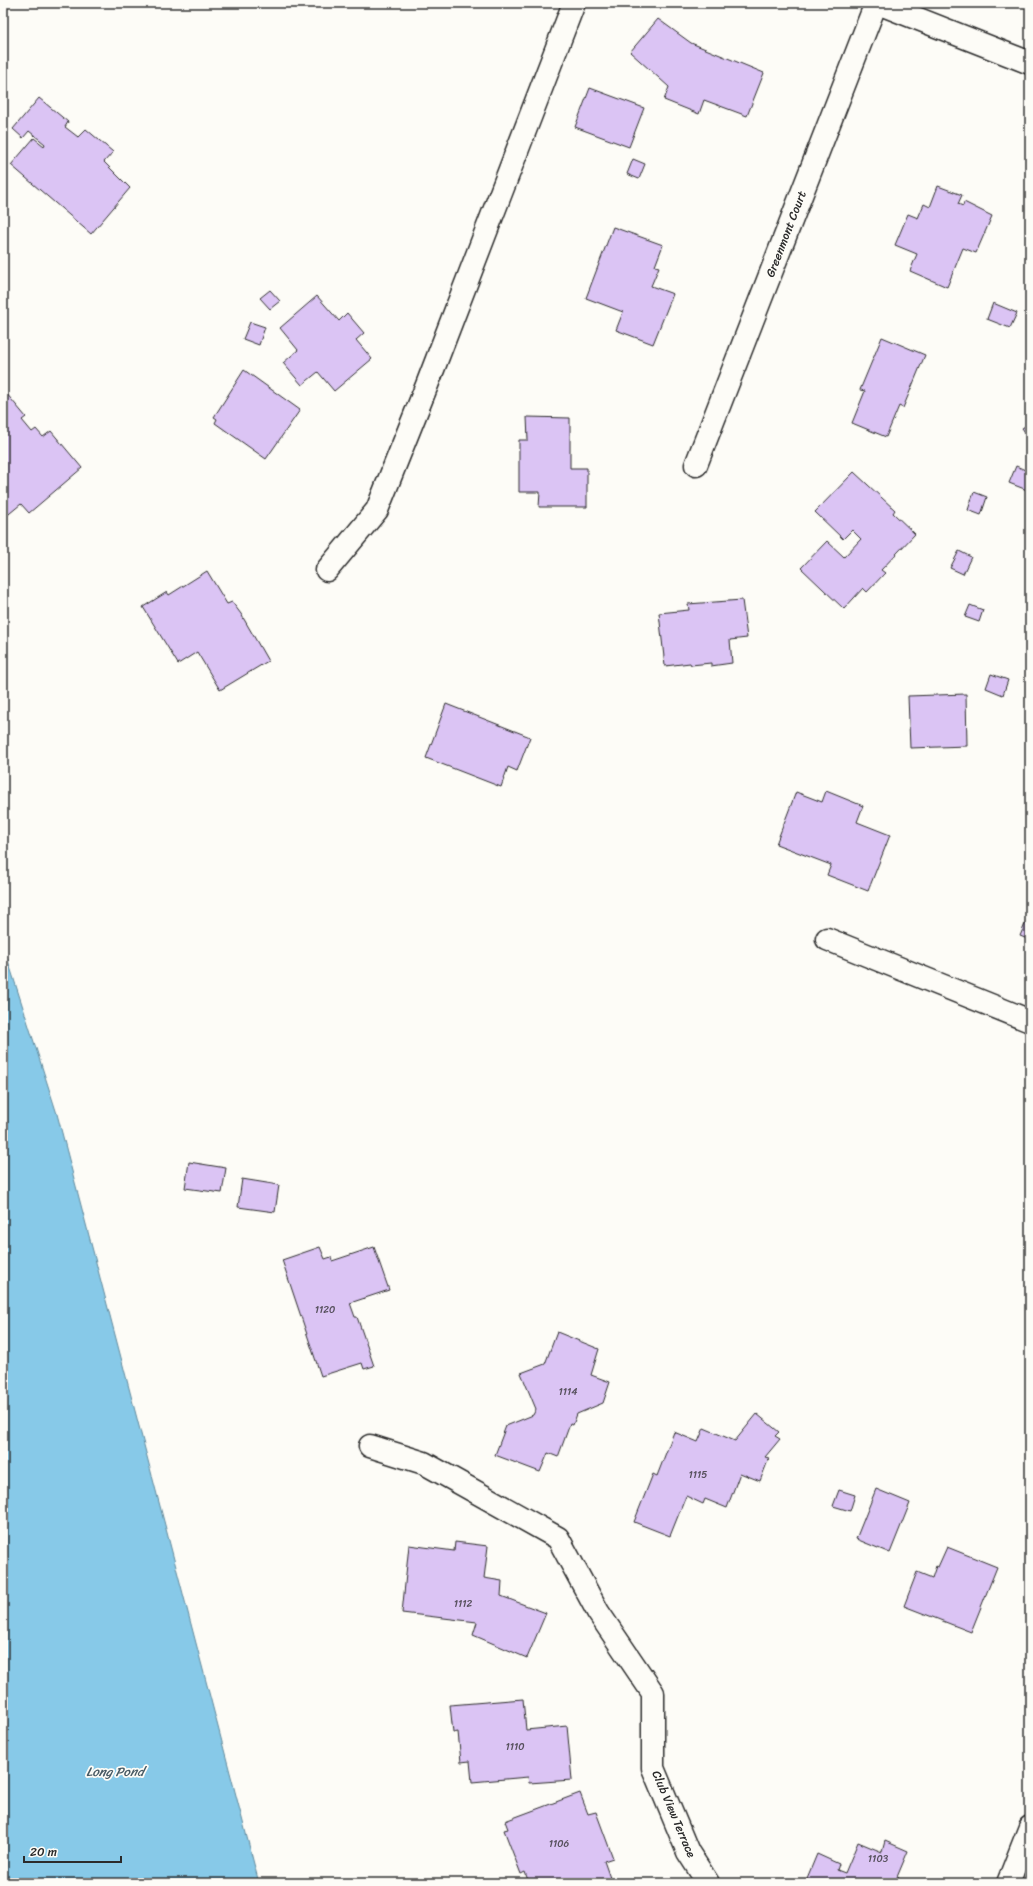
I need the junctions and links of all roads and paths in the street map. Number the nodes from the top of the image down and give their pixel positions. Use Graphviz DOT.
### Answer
graph roads {
  1 [pos="574,3"];
  2 [pos="877,3"];
  3 [pos="1030,63"];
  4 [pos="696,465"];
  5 [pos="327,570"];
  6 [pos="827,938"];
  7 [pos="1030,1021"];
  8 [pos="370,1446"];
  9 [pos="1030,1827"];
  10 [pos="708,1883"];
  11 [pos="1008,1883"];
  1 -- 5 [label="street"];
  2 -- 3 [label="street"];
  2 -- 4 [label="street, Greenmont Court"];
  6 -- 7 [label="street"];
  8 -- 10 [label="street, Club View Terrace"];
  9 -- 11 [label="street"];
}
